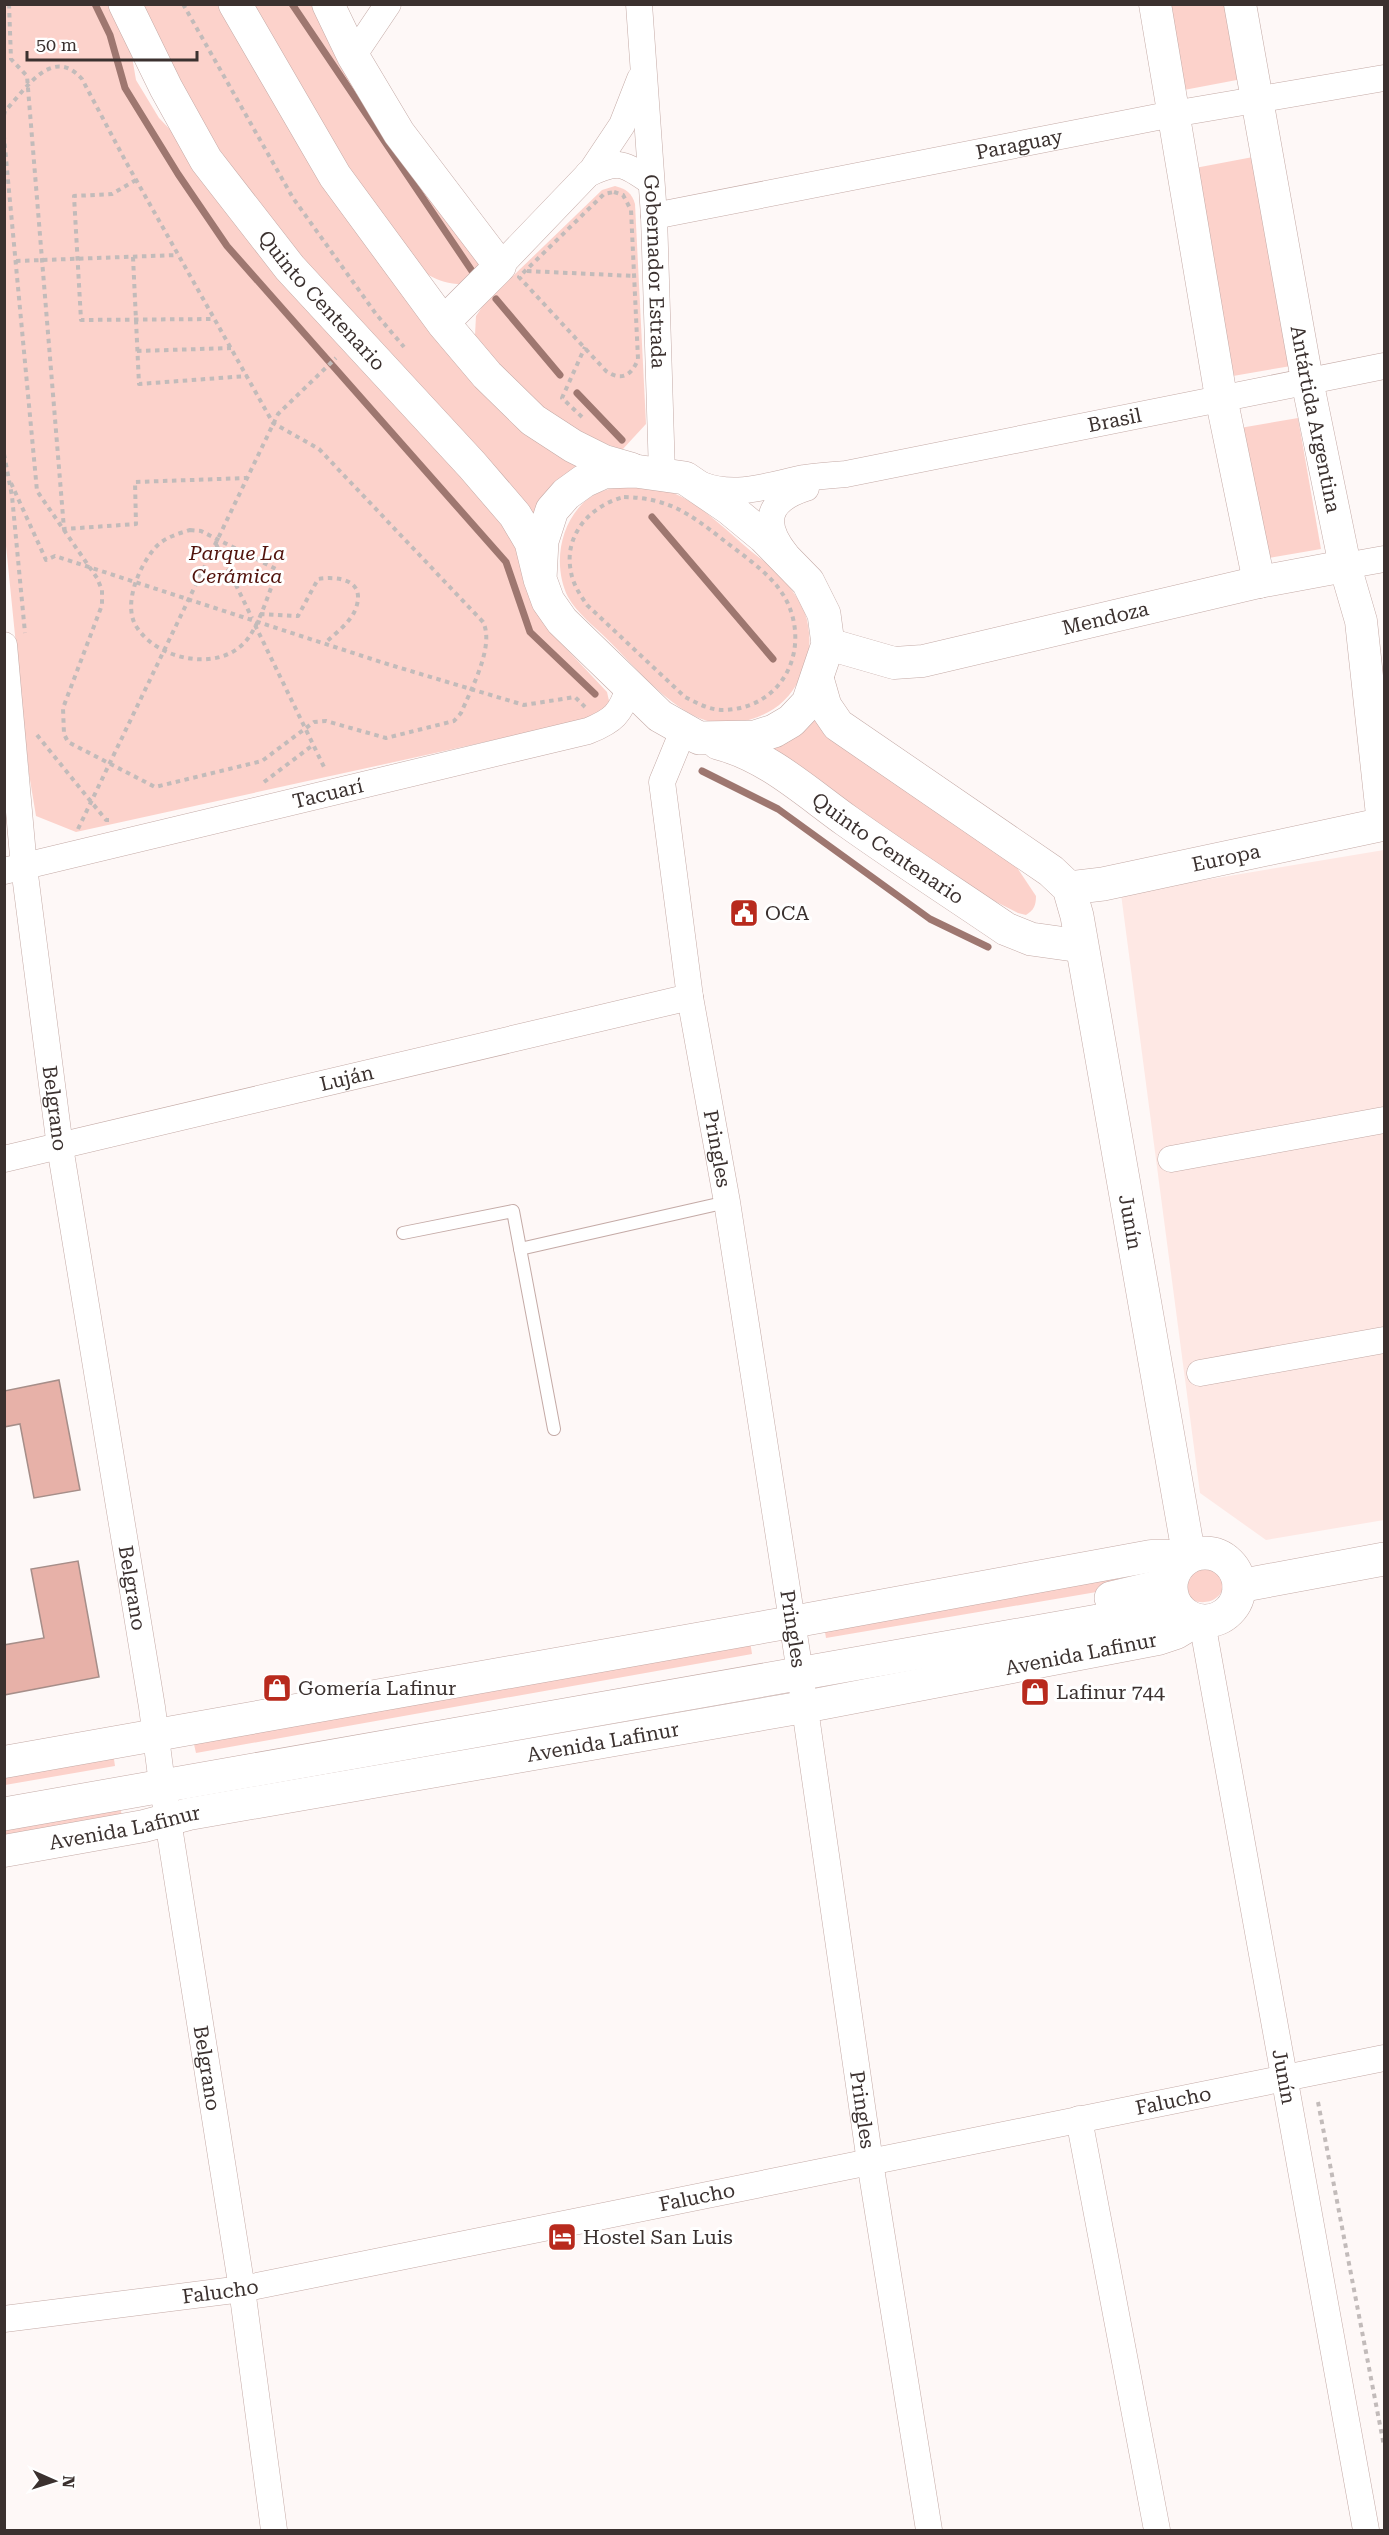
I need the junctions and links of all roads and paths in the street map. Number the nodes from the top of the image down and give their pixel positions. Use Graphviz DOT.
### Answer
graph roads {
  1 [pos="9,4"];
  2 [pos="125,4"];
  3 [pos="183,4"];
  4 [pos="235,4"];
  5 [pos="328,4"];
  6 [pos="388,4"];
  7 [pos="639,4"];
  8 [pos="1155,4"];
  9 [pos="1240,4"];
  10 [pos="353,56"];
  11 [pos="644,70"];
  12 [pos="1384,78"];
  13 [pos="27,87"];
  14 [pos="1256,99"];
  15 [pos="1173,114"];
  16 [pos="4,115"];
  17 [pos="4,137"];
  18 [pos="588,174"];
  19 [pos="136,180"];
  20 [pos="651,182"];
  21 [pos="654,216"];
  22 [pos="178,255"];
  23 [pos="133,257"];
  24 [pos="78,259"];
  25 [pos="42,260"];
  26 [pos="16,261"];
  27 [pos="513,268"];
  28 [pos="634,276"];
  29 [pos="215,319"];
  30 [pos="136,320"];
  31 [pos="442,323"];
  32 [pos="585,347"];
  33 [pos="231,348"];
  34 [pos="137,351"];
  35 [pos="407,351"];
  36 [pos="338,357"];
  37 [pos="1384,366"];
  38 [pos="247,376"];
  39 [pos="1307,380"];
  40 [pos="1221,398"];
  41 [pos="588,422"];
  42 [pos="273,423"];
  43 [pos="4,454"];
  44 [pos="661,474"];
  45 [pos="846,474"];
  46 [pos="9,477"];
  47 [pos="247,478"];
  48 [pos="692,515"];
  49 [pos="64,529"];
  50 [pos="216,541"];
  51 [pos="1384,559"];
  52 [pos="1346,566"];
  53 [pos="90,567"];
  54 [pos="540,579"];
  55 [pos="137,582"];
  56 [pos="808,582"];
  57 [pos="1259,582"];
  58 [pos="189,599"];
  59 [pos="260,614"];
  60 [pos="255,622"];
  61 [pos="15,641"];
  62 [pos="326,644"];
  63 [pos="828,644"];
  64 [pos="165,649"];
  65 [pos="817,678"];
  66 [pos="471,687"];
  67 [pos="629,687"];
  68 [pos="577,712"];
  69 [pos="306,729"];
  70 [pos="33,731"];
  71 [pos="691,735"];
  72 [pos="313,745"];
  73 [pos="110,764"];
  74 [pos="336,766"];
  75 [pos="325,769"];
  76 [pos="315,771"];
  77 [pos="274,780"];
  78 [pos="264,782"];
  79 [pos="257,784"];
  80 [pos="91,802"];
  81 [pos="118,818"];
  82 [pos="1384,827"];
  83 [pos="65,856"];
  84 [pos="14,869"];
  85 [pos="1069,888"];
  86 [pos="1081,946"];
  87 [pos="690,997"];
  88 [pos="1384,1120"];
  89 [pos="60,1147"];
  90 [pos="4,1159"];
  91 [pos="1171,1159"];
  92 [pos="727,1202"];
  93 [pos="403,1233"];
  94 [pos="520,1249"];
  95 [pos="1384,1340"];
  96 [pos="1200,1373"];
  97 [pos="554,1429"];
  98 [pos="1384,1559"];
  99 [pos="1239,1586"];
  100 [pos="1187,1592"];
  101 [pos="796,1650"];
  102 [pos="804,1707"];
  103 [pos="4,1761"];
  104 [pos="159,1762"];
  105 [pos="4,1793"];
  106 [pos="4,1814"];
  107 [pos="168,1820"];
  108 [pos="4,1851"];
  109 [pos="1384,2058"];
  110 [pos="1284,2078"];
  111 [pos="1318,2102"];
  112 [pos="1079,2119"];
  113 [pos="870,2162"];
  114 [pos="242,2289"];
  115 [pos="4,2319"];
  116 [pos="1384,2446"];
  117 [pos="274,2530"];
  118 [pos="929,2530"];
  119 [pos="1156,2530"];
  120 [pos="1366,2530"];
  1 -- 13 [label="path"];
  2 -- 54 [label="main road, Quinto Centenario"];
  3 -- 35 [label="path"];
  4 -- 31 [label="main road"];
  5 -- 10 [label="street"];
  6 -- 10 [label="street"];
  7 -- 11 [label="street, Gobernador Estrada"];
  8 -- 15 [label="street"];
  9 -- 14 [label="street, Antártida Argentina"];
  10 -- 27 [label="street"];
  11 -- 18 [label="street, Gobernador Estrada"];
  11 -- 20 [label="street, Gobernador Estrada"];
  12 -- 14 [label="street, Paraguay"];
  13 -- 16 [label="path"];
  13 -- 19 [label="path"];
  13 -- 25 [label="path"];
  14 -- 15 [label="street, Paraguay"];
  14 -- 39 [label="street, Antártida Argentina"];
  15 -- 21 [label="street, Paraguay"];
  15 -- 40 [label="street"];
  17 -- 26 [label="path"];
  18 -- 20 [label="street"];
  18 -- 27 [label="street, Gobernador Estrada"];
  19 -- 22 [label="path"];
  19 -- 24 [label="path"];
  20 -- 21 [label="street, Gobernador Estrada"];
  21 -- 44 [label="street, Gobernador Estrada"];
  22 -- 23 [label="path"];
  22 -- 29 [label="path"];
  23 -- 24 [label="path"];
  23 -- 30 [label="path"];
  24 -- 25 [label="path"];
  24 -- 30 [label="path"];
  25 -- 26 [label="path"];
  25 -- 49 [label="path"];
  26 -- 49 [label="path"];
  27 -- 28 [label="path"];
  27 -- 28 [label="path"];
  27 -- 31 [label="street, Gobernador Estrada"];
  27 -- 32 [label="path"];
  28 -- 32 [label="path"];
  29 -- 30 [label="path"];
  29 -- 33 [label="path"];
  30 -- 34 [label="path"];
  31 -- 44 [label="main road"];
  32 -- 41 [label="path"];
  33 -- 34 [label="path"];
  33 -- 38 [label="path"];
  34 -- 38 [label="path"];
  36 -- 42 [label="path"];
  37 -- 39 [label="street, Brasil"];
  38 -- 42 [label="path"];
  39 -- 40 [label="street, Brasil"];
  39 -- 52 [label="street, Antártida Argentina"];
  40 -- 45 [label="street, Brasil"];
  40 -- 57 [label="street"];
  42 -- 47 [label="path"];
  42 -- 66 [label="path"];
  43 -- 46 [label="path"];
  44 -- 45 [label="street, Brasil"];
  44 -- 54 [label="main road"];
  44 -- 56 [label="main road"];
  45 -- 56 [label="street, Brasil"];
  46 -- 53 [label="path"];
  46 -- 61 [label="path"];
  47 -- 49 [label="path"];
  47 -- 50 [label="path"];
  48 -- 48 [label="path"];
  49 -- 53 [label="path"];
  50 -- 55 [label="path"];
  50 -- 58 [label="path"];
  50 -- 59 [label="path"];
  50 -- 60 [label="path"];
  51 -- 52 [label="street, Mendoza"];
  52 -- 57 [label="street, Mendoza"];
  52 -- 82 [label="street, Antártida Argentina"];
  53 -- 55 [label="path"];
  53 -- 73 [label="path"];
  54 -- 67 [label="main road, Quinto Centenario"];
  55 -- 58 [label="path"];
  55 -- 64 [label="path"];
  56 -- 63 [label="main road"];
  57 -- 63 [label="street, Mendoza"];
  58 -- 60 [label="path"];
  58 -- 64 [label="path"];
  59 -- 60 [label="path"];
  59 -- 62 [label="path"];
  60 -- 62 [label="path"];
  60 -- 64 [label="path"];
  60 -- 69 [label="path"];
  61 -- 84 [label="street, Belgrano"];
  62 -- 66 [label="path"];
  63 -- 65 [label="main road"];
  64 -- 73 [label="path"];
  65 -- 71 [label="main road"];
  65 -- 85 [label="main road"];
  66 -- 68 [label="path"];
  66 -- 69 [label="path"];
  67 -- 71 [label="main road, Quinto Centenario"];
  67 -- 83 [label="street, Tacuarí"];
  69 -- 72 [label="path"];
  69 -- 73 [label="path"];
  70 -- 80 [label="path"];
  71 -- 86 [label="main road, Quinto Centenario"];
  71 -- 87 [label="street, Pringles"];
  72 -- 75 [label="path"];
  72 -- 78 [label="path"];
  73 -- 80 [label="path"];
  74 -- 75 [label="path"];
  75 -- 76 [label="path"];
  77 -- 78 [label="path"];
  78 -- 79 [label="path"];
  80 -- 81 [label="path"];
  80 -- 83 [label="path"];
  82 -- 85 [label="main road, Europa"];
  83 -- 84 [label="street, Tacuarí"];
  84 -- 89 [label="street, Belgrano"];
  85 -- 86 [label="main road, Junín"];
  86 -- 100 [label="main road, Junín"];
  87 -- 89 [label="street, Luján"];
  87 -- 92 [label="street, Pringles"];
  88 -- 91 [label="street"];
  89 -- 90 [label="street, Luján"];
  89 -- 104 [label="street, Belgrano"];
  92 -- 94 [label="lane"];
  92 -- 101 [label="street, Pringles"];
  93 -- 94 [label="lane"];
  94 -- 97 [label="lane"];
  95 -- 96 [label="street"];
  98 -- 99 [label="main road"];
  99 -- 100 [label="main road"];
  99 -- 100 [label="main road"];
  100 -- 101 [label="main road, Avenida Lafinur"];
  100 -- 102 [label="street, Avenida Lafinur"];
  100 -- 110 [label="street, Junín"];
  101 -- 102 [label="street, Pringles"];
  101 -- 104 [label="main road, Avenida Lafinur"];
  101 -- 104 [label="street, Avenida Lafinur"];
  102 -- 107 [label="street, Avenida Lafinur"];
  102 -- 113 [label="street, Pringles"];
  103 -- 104 [label="street, Avenida Lafinur"];
  104 -- 105 [label="main road, Avenida Lafinur"];
  104 -- 106 [label="main road, Avenida Lafinur"];
  104 -- 107 [label="street, Belgrano"];
  107 -- 108 [label="street, Avenida Lafinur"];
  107 -- 114 [label="street, Belgrano"];
  109 -- 110 [label="street, Falucho"];
  110 -- 112 [label="street, Falucho"];
  110 -- 120 [label="street, Junín"];
  111 -- 116 [label="path"];
  112 -- 113 [label="street, Falucho"];
  112 -- 119 [label="street"];
  113 -- 114 [label="street, Falucho"];
  113 -- 118 [label="street, Pringles"];
  114 -- 115 [label="street, Falucho"];
  114 -- 117 [label="street, Belgrano"];
}
